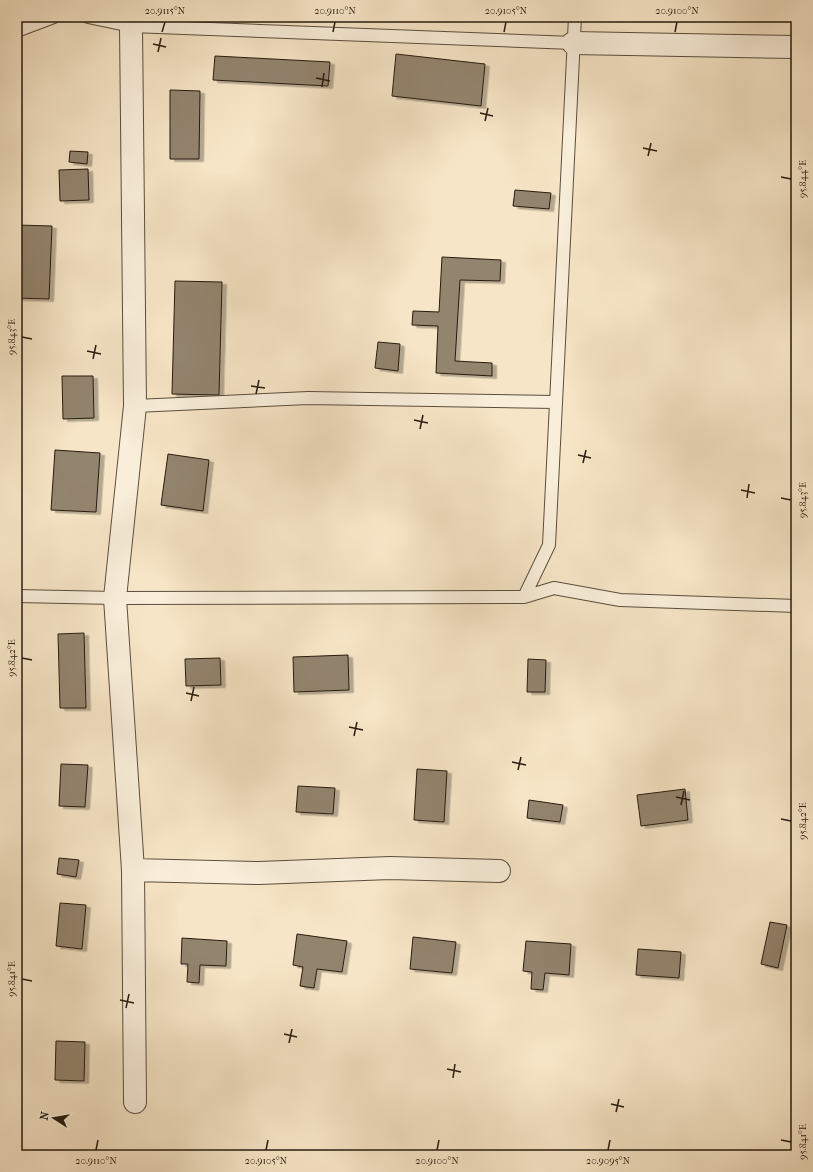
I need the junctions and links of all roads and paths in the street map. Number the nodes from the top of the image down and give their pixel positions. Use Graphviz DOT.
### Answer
graph roads {
  1 [pos="54,17"];
  2 [pos="88,17"];
  3 [pos="575,17"];
  4 [pos="131,26"];
  5 [pos="17,31"];
  6 [pos="574,43"];
  7 [pos="796,47"];
  8 [pos="555,402"];
  9 [pos="135,406"];
  10 [pos="17,596"];
  11 [pos="524,597"];
  12 [pos="115,598"];
  13 [pos="796,606"];
  14 [pos="133,870"];
  15 [pos="499,871"];
  16 [pos="134,1102"];
  1 -- 5 [label="lane"];
  2 -- 4 [label="lane"];
  3 -- 6 [label="lane"];
  4 -- 6 [label="lane"];
  4 -- 9 [label="street"];
  6 -- 7 [label="street"];
  6 -- 8 [label="lane"];
  8 -- 9 [label="lane"];
  8 -- 11 [label="lane"];
  9 -- 12 [label="street"];
  10 -- 12 [label="lane"];
  11 -- 12 [label="lane"];
  11 -- 13 [label="lane"];
  12 -- 14 [label="street"];
  14 -- 15 [label="street"];
  14 -- 16 [label="street"];
}
